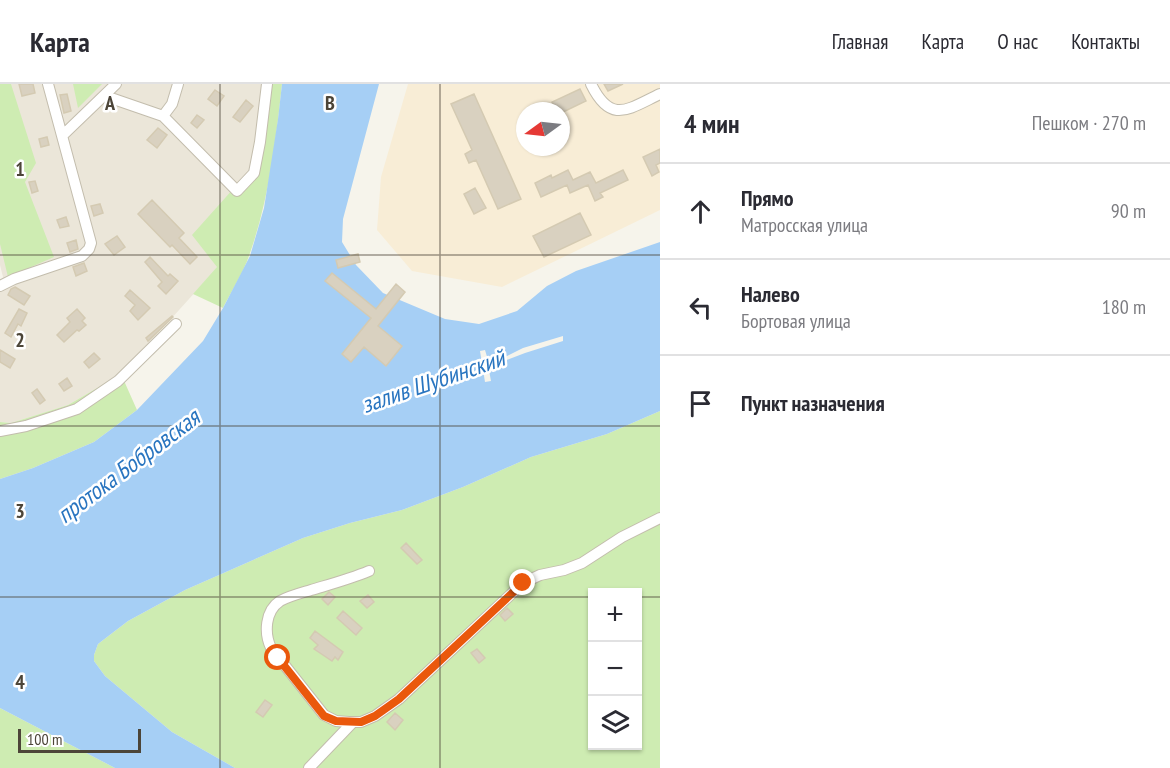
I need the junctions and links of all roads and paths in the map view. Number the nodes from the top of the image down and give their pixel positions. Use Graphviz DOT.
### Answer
graph roads {
  1 [pos="48,84"];
  2 [pos="116,84"];
  3 [pos="178,84"];
  4 [pos="267,84"];
  5 [pos="591,84"];
  6 [pos="660,94"];
  7 [pos="105,96"];
  8 [pos="162,117"];
  9 [pos="63,135"];
  10 [pos="0,286"];
  11 [pos="176,324"];
  12 [pos="0,431"];
  13 [pos="660,518"];
  14 [pos="369,571"];
  15 [pos="357,722"];
  16 [pos="309,768"];
  1 -- 9 [label="street"];
  2 -- 7 [label="street"];
  3 -- 8 [label="street"];
  4 -- 8 [label="street"];
  5 -- 6 [label="street"];
  7 -- 8 [label="street"];
  7 -- 9 [label="street"];
  9 -- 10 [label="street"];
  11 -- 12 [label="street"];
  13 -- 15 [label="street"];
  14 -- 15 [label="street"];
  15 -- 16 [label="street"];
}
